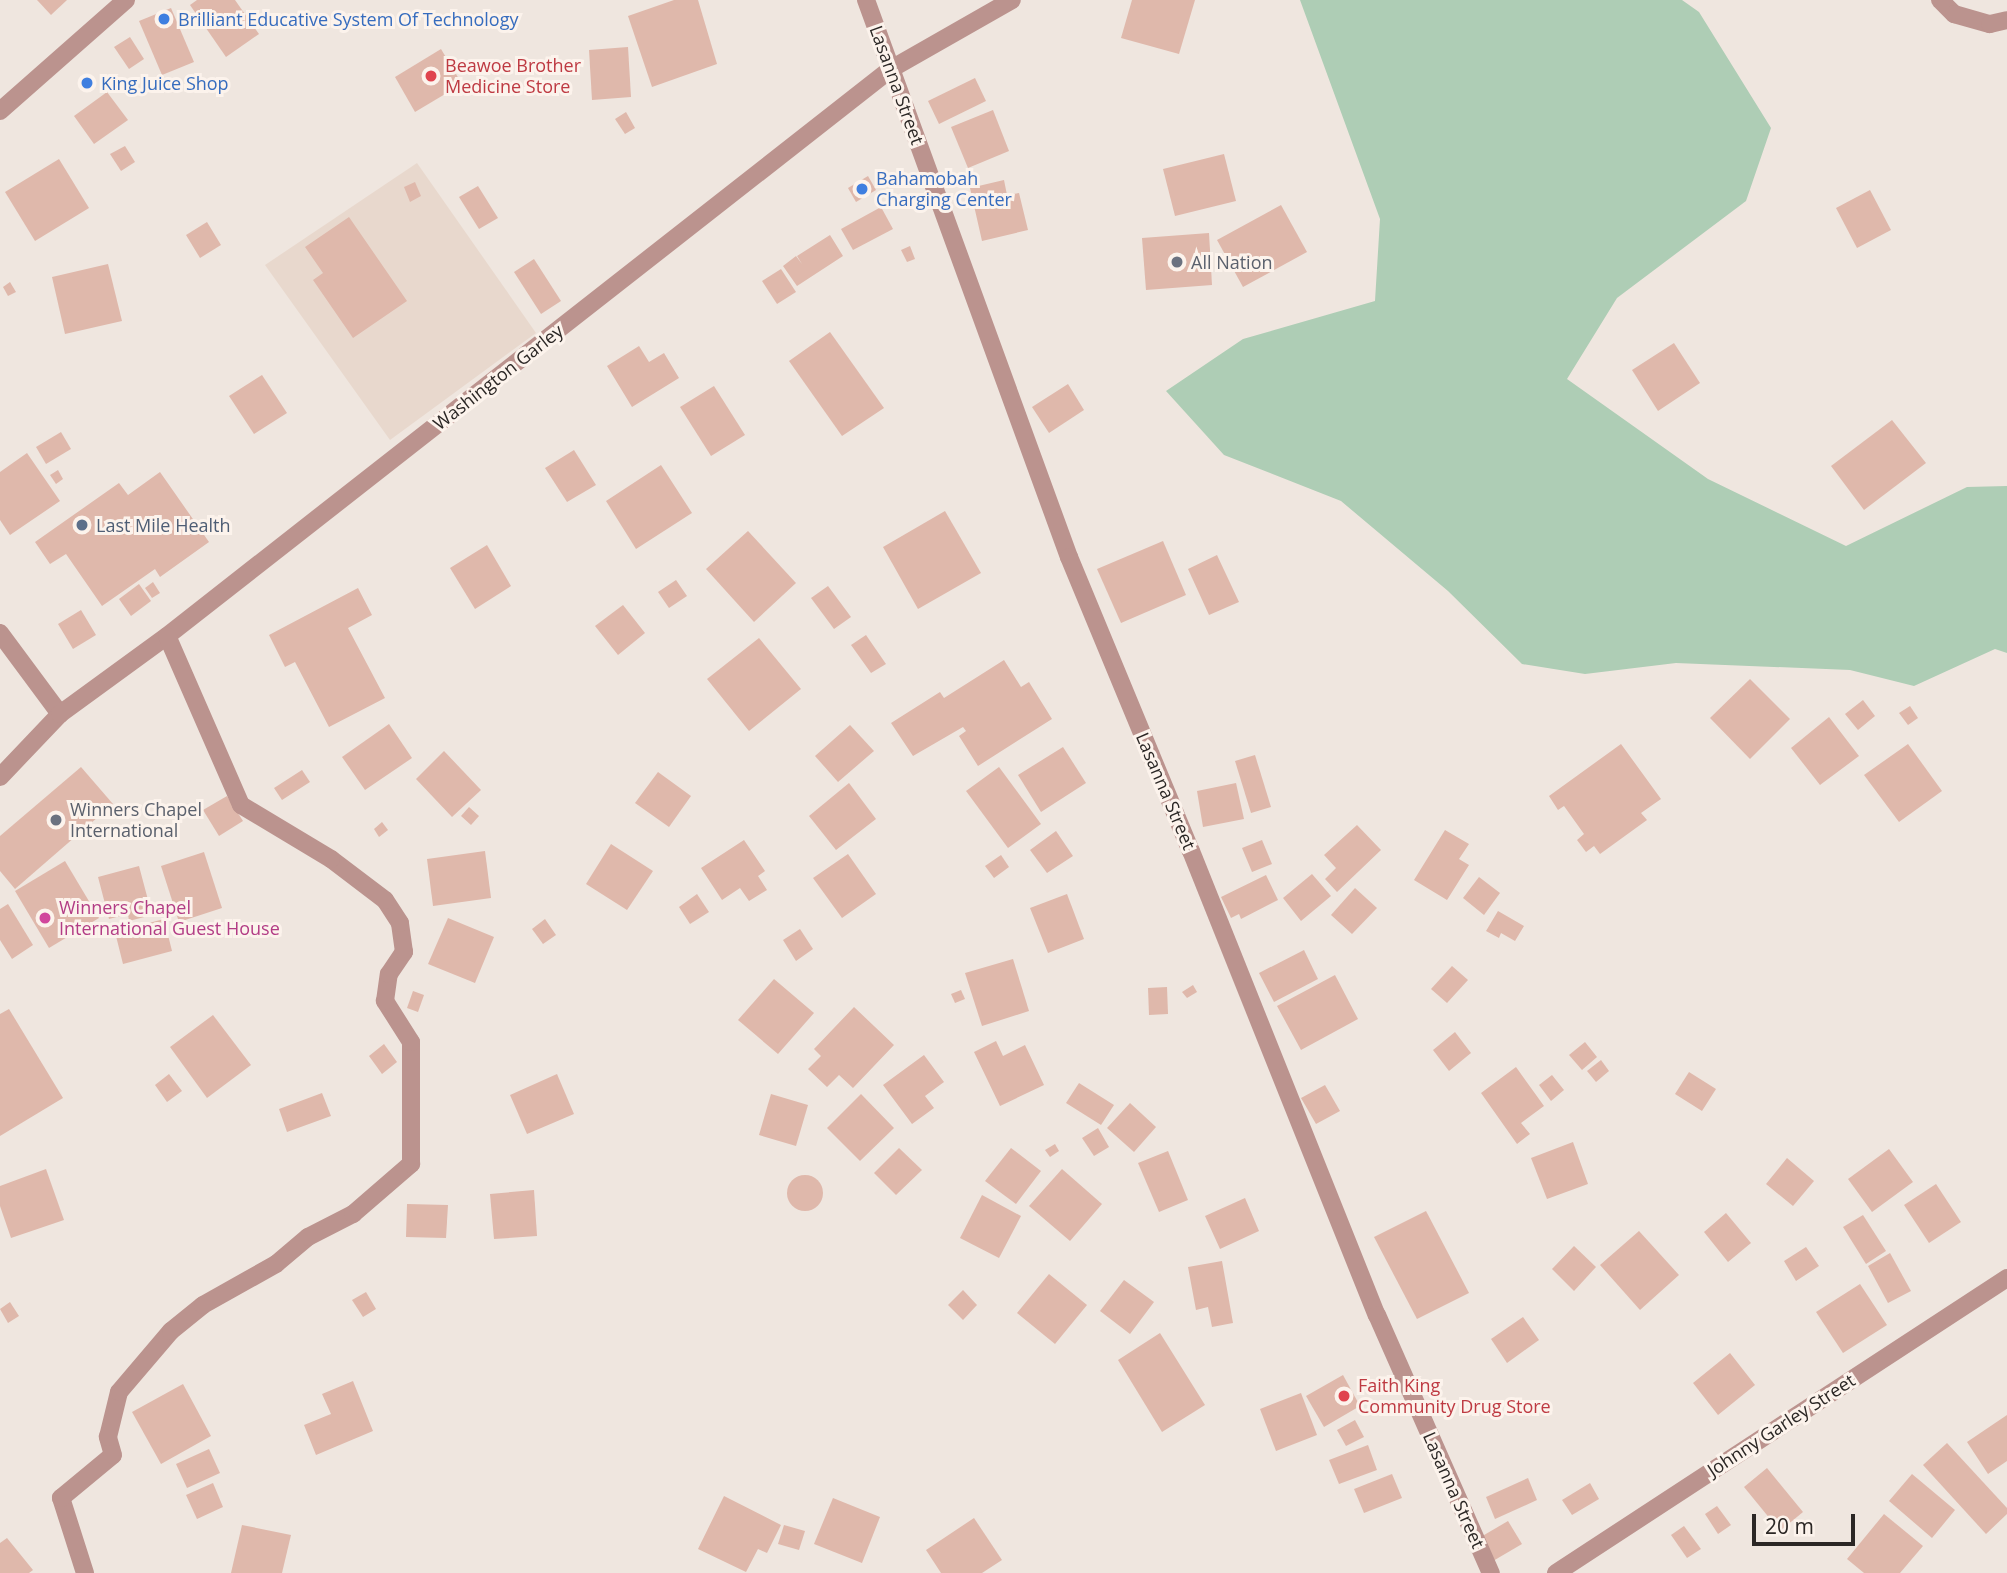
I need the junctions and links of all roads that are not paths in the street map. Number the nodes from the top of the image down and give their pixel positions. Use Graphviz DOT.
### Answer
graph roads {
  1 [pos="127,0"];
  2 [pos="866,0"];
  3 [pos="1012,0"];
  4 [pos="1940,0"];
  5 [pos="2007,20"];
  6 [pos="891,69"];
  7 [pos="0,111"];
  8 [pos="0,633"];
  9 [pos="167,636"];
  10 [pos="60,714"];
  11 [pos="0,776"];
  12 [pos="2007,1278"];
  13 [pos="85,1573"];
  14 [pos="1491,1573"];
  15 [pos="1556,1573"];
  1 -- 7 [label="street"];
  2 -- 6 [label="street, Lasanna Street"];
  3 -- 6 [label="street, Washington Garley"];
  4 -- 5 [label="street"];
  6 -- 9 [label="street, Washington Garley"];
  6 -- 14 [label="street, Lasanna Street"];
  8 -- 10 [label="street"];
  9 -- 10 [label="street, Washington Garley"];
  9 -- 13 [label="street"];
  10 -- 11 [label="street, Washington Garley"];
  12 -- 15 [label="street, Johnny Garley Street"];
}
